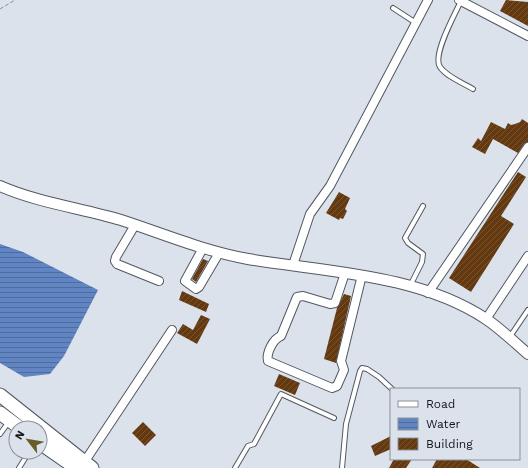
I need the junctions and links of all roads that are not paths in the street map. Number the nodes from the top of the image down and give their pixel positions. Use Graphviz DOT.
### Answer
graph roads {
  1 [pos="428,0"];
  2 [pos="460,0"];
  3 [pos="393,8"];
  4 [pos="416,23"];
  5 [pos="528,36"];
  6 [pos="473,89"];
  7 [pos="528,147"];
  8 [pos="0,186"];
  9 [pos="423,206"];
  10 [pos="135,225"];
  11 [pos="203,248"];
  12 [pos="219,253"];
  13 [pos="528,256"];
  14 [pos="293,265"];
  15 [pos="346,273"];
  16 [pos="362,275"];
  17 [pos="159,281"];
  18 [pos="410,287"];
  19 [pos="428,293"];
  20 [pos="528,310"];
  21 [pos="486,319"];
  22 [pos="172,330"];
  23 [pos="509,338"];
  24 [pos="528,354"];
  25 [pos="391,388"];
  26 [pos="0,395"];
  27 [pos="334,418"];
  28 [pos="8,425"];
  29 [pos="0,434"];
  30 [pos="48,451"];
  31 [pos="59,462"];
  32 [pos="86,466"];
  33 [pos="235,468"];
  34 [pos="342,468"];
  1 -- 4 [label="street"];
  2 -- 5 [label="street"];
  2 -- 6 [label="lane"];
  3 -- 4 [label="lane"];
  4 -- 14 [label="street"];
  7 -- 19 [label="street"];
  8 -- 10 [label="street"];
  9 -- 18 [label="lane"];
  10 -- 11 [label="street"];
  10 -- 17 [label="street"];
  11 -- 12 [label="street"];
  11 -- 12 [label="street"];
  12 -- 14 [label="street"];
  13 -- 21 [label="street"];
  14 -- 15 [label="street"];
  15 -- 16 [label="street"];
  15 -- 16 [label="street"];
  16 -- 18 [label="street"];
  18 -- 19 [label="street"];
  19 -- 21 [label="street"];
  20 -- 23 [label="lane"];
  21 -- 23 [label="street"];
  22 -- 32 [label="street"];
  23 -- 24 [label="street"];
  25 -- 34 [label="lane"];
  26 -- 32 [label="main road"];
  27 -- 33 [label="lane"];
  28 -- 29 [label="lane"];
  30 -- 31 [label="main road"];
  31 -- 32 [label="main road"];
}
